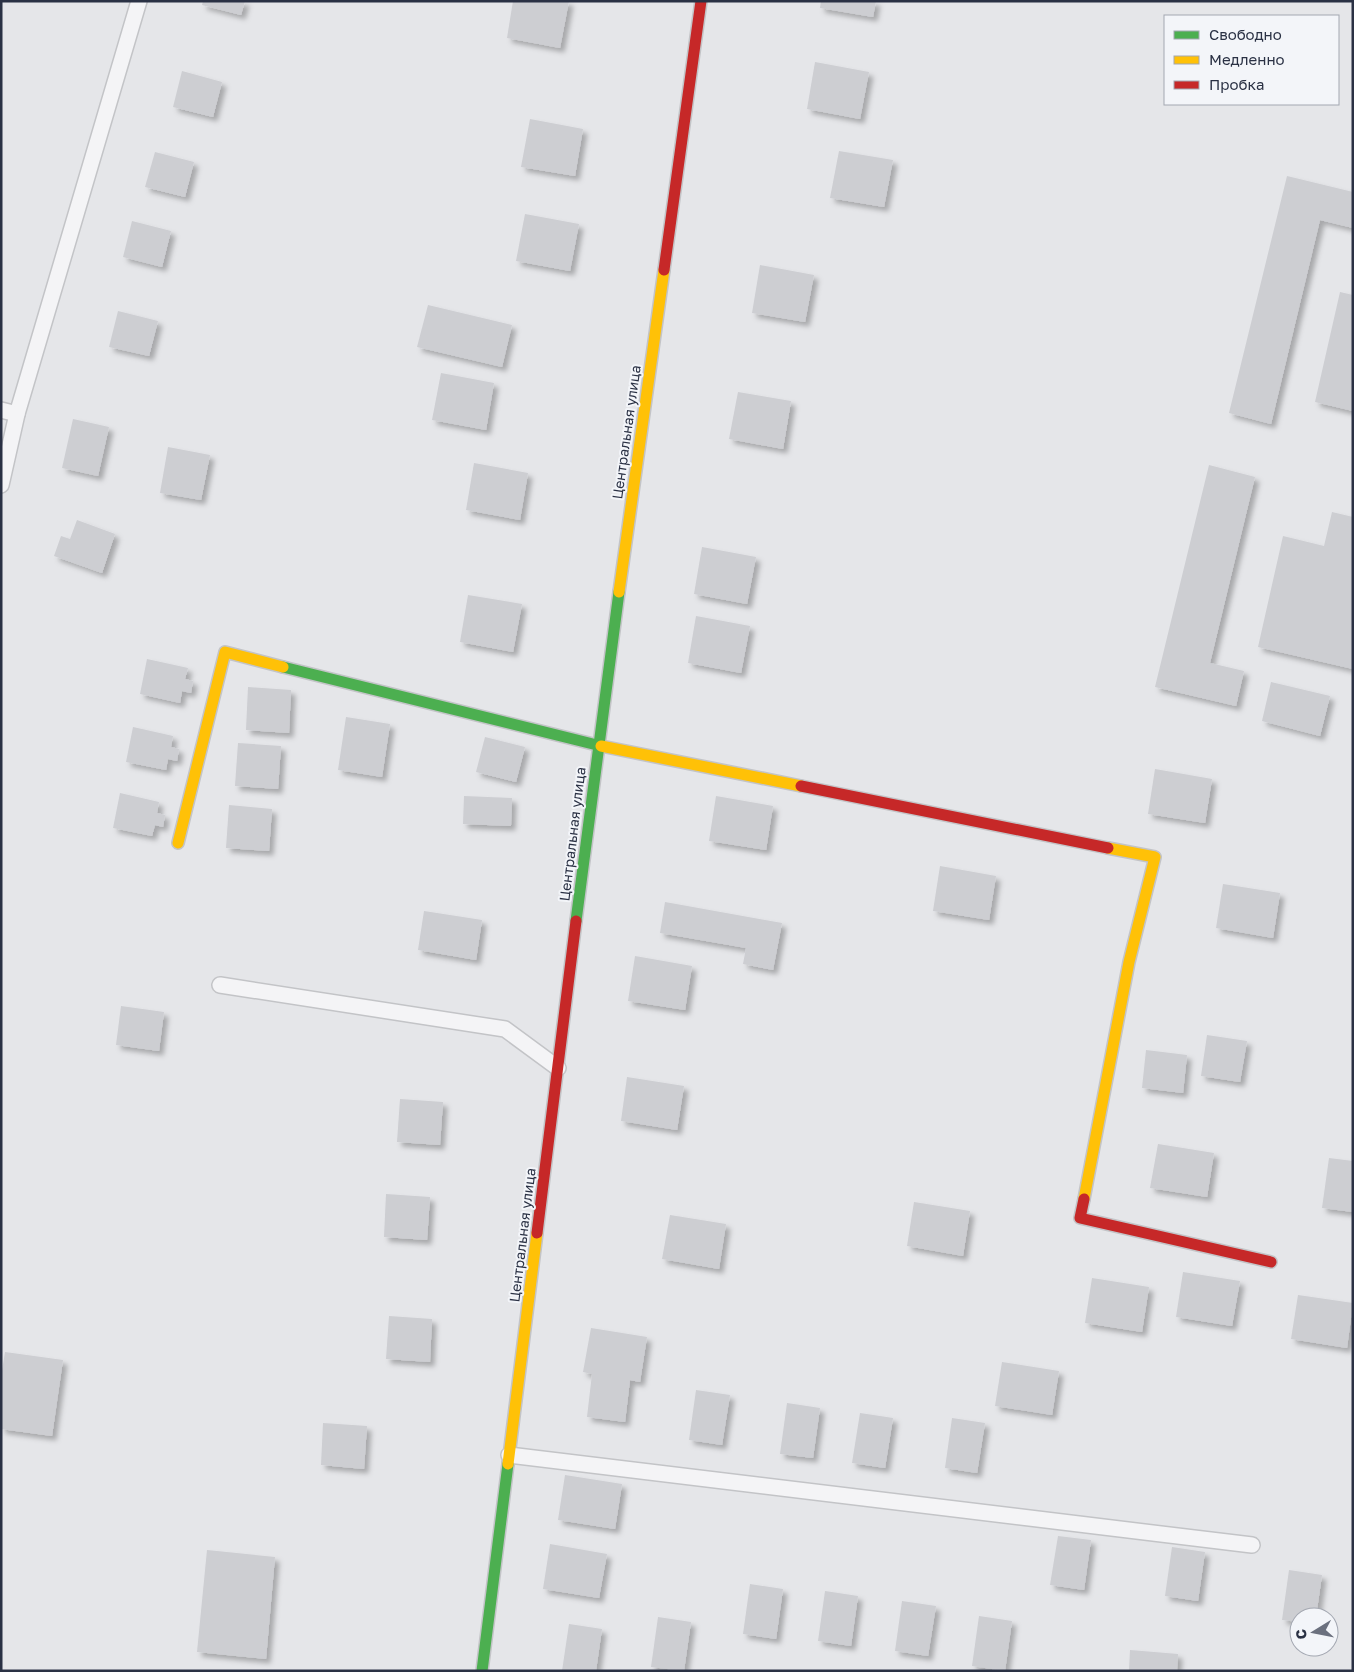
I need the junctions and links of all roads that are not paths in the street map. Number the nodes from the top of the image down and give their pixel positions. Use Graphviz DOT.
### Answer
graph roads {
  1 [pos="139,1"];
  2 [pos="701,1"];
  3 [pos="1,410"];
  4 [pos="17,414"];
  5 [pos="1,486"];
  6 [pos="598,745"];
  7 [pos="178,843"];
  8 [pos="220,985"];
  9 [pos="558,1068"];
  10 [pos="1270,1262"];
  11 [pos="509,1455"];
  12 [pos="1252,1544"];
  13 [pos="482,1671"];
  1 -- 4 [label="lane"];
  2 -- 6 [label="street, Центральная улица"];
  3 -- 4 [label="lane"];
  4 -- 5 [label="lane"];
  6 -- 7 [label="street"];
  6 -- 9 [label="street, Центральная улица"];
  6 -- 10 [label="street"];
  8 -- 9 [label="lane"];
  9 -- 11 [label="street, Центральная улица"];
  11 -- 12 [label="lane"];
  11 -- 13 [label="street, Центральная улица"];
}
